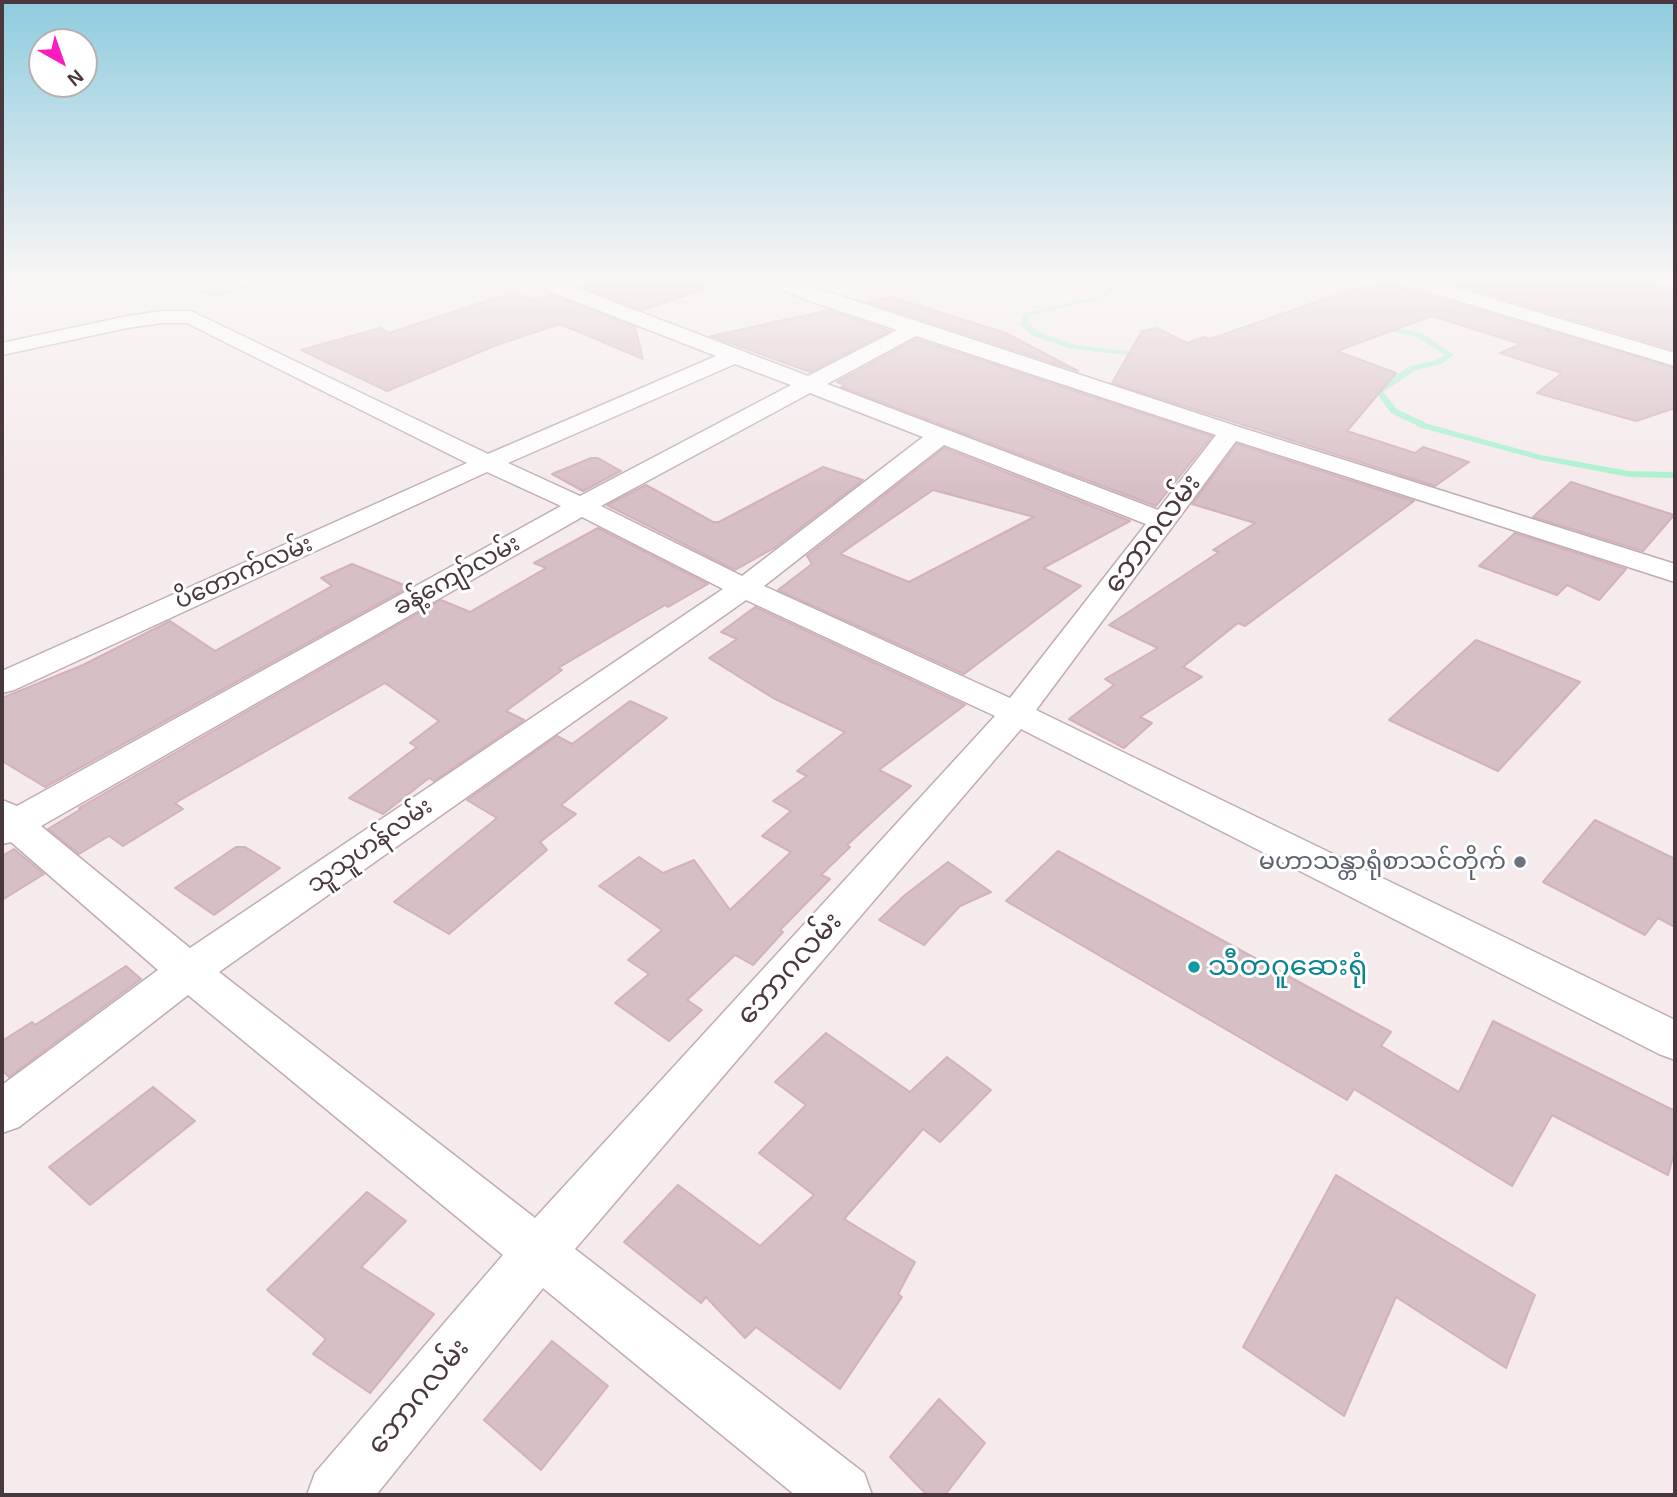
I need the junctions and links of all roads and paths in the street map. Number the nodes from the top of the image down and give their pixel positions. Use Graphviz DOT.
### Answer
graph roads {
  1 [pos="260,351"];
  2 [pos="722,351"];
  3 [pos="872,351"];
  4 [pos="984,351"];
  5 [pos="1645,351"];
  6 [pos="735,356"];
  7 [pos="1675,360"];
  8 [pos="808,385"];
  9 [pos="1231,432"];
  10 [pos="940,436"];
  11 [pos="487,463"];
  12 [pos="581,506"];
  13 [pos="1163,521"];
  14 [pos="1675,573"];
  15 [pos="744,588"];
  16 [pos="2,683"];
  17 [pos="1016,713"];
  18 [pos="6,822"];
  19 [pos="188,971"];
  20 [pos="1675,1041"];
  21 [pos="2,1112"];
  22 [pos="539,1252"];
  23 [pos="337,1495"];
  24 [pos="842,1495"];
  1 -- 11 [label="street"];
  2 -- 6 [label="street"];
  3 -- 8 [label="street, ခန့်ကျော်လမ်း"];
  4 -- 9 [label="street"];
  5 -- 7 [label="street"];
  6 -- 8 [label="street"];
  6 -- 11 [label="street, ပိတောက်လမ်း"];
  8 -- 10 [label="street"];
  8 -- 12 [label="street, ခန့်ကျော်လမ်း"];
  9 -- 13 [label="street, ဘောဂလမ်း"];
  9 -- 14 [label="street"];
  10 -- 13 [label="street"];
  10 -- 15 [label="street, သူသူဟန်လမ်း"];
  11 -- 12 [label="street"];
  11 -- 16 [label="street, ပိတောက်လမ်း"];
  12 -- 15 [label="street"];
  12 -- 18 [label="street, ခန့်ကျော်လမ်း"];
  13 -- 17 [label="street, ဘောဂလမ်း"];
  15 -- 17 [label="street"];
  15 -- 19 [label="street, သူသူဟန်လမ်း"];
  17 -- 20 [label="street"];
  17 -- 22 [label="street, ဘောဂလမ်း"];
  18 -- 19 [label="street"];
  19 -- 21 [label="street, သူသူဟန်လမ်း"];
  19 -- 22 [label="street"];
  22 -- 23 [label="street, ဘောဂလမ်း"];
  22 -- 24 [label="street"];
}
